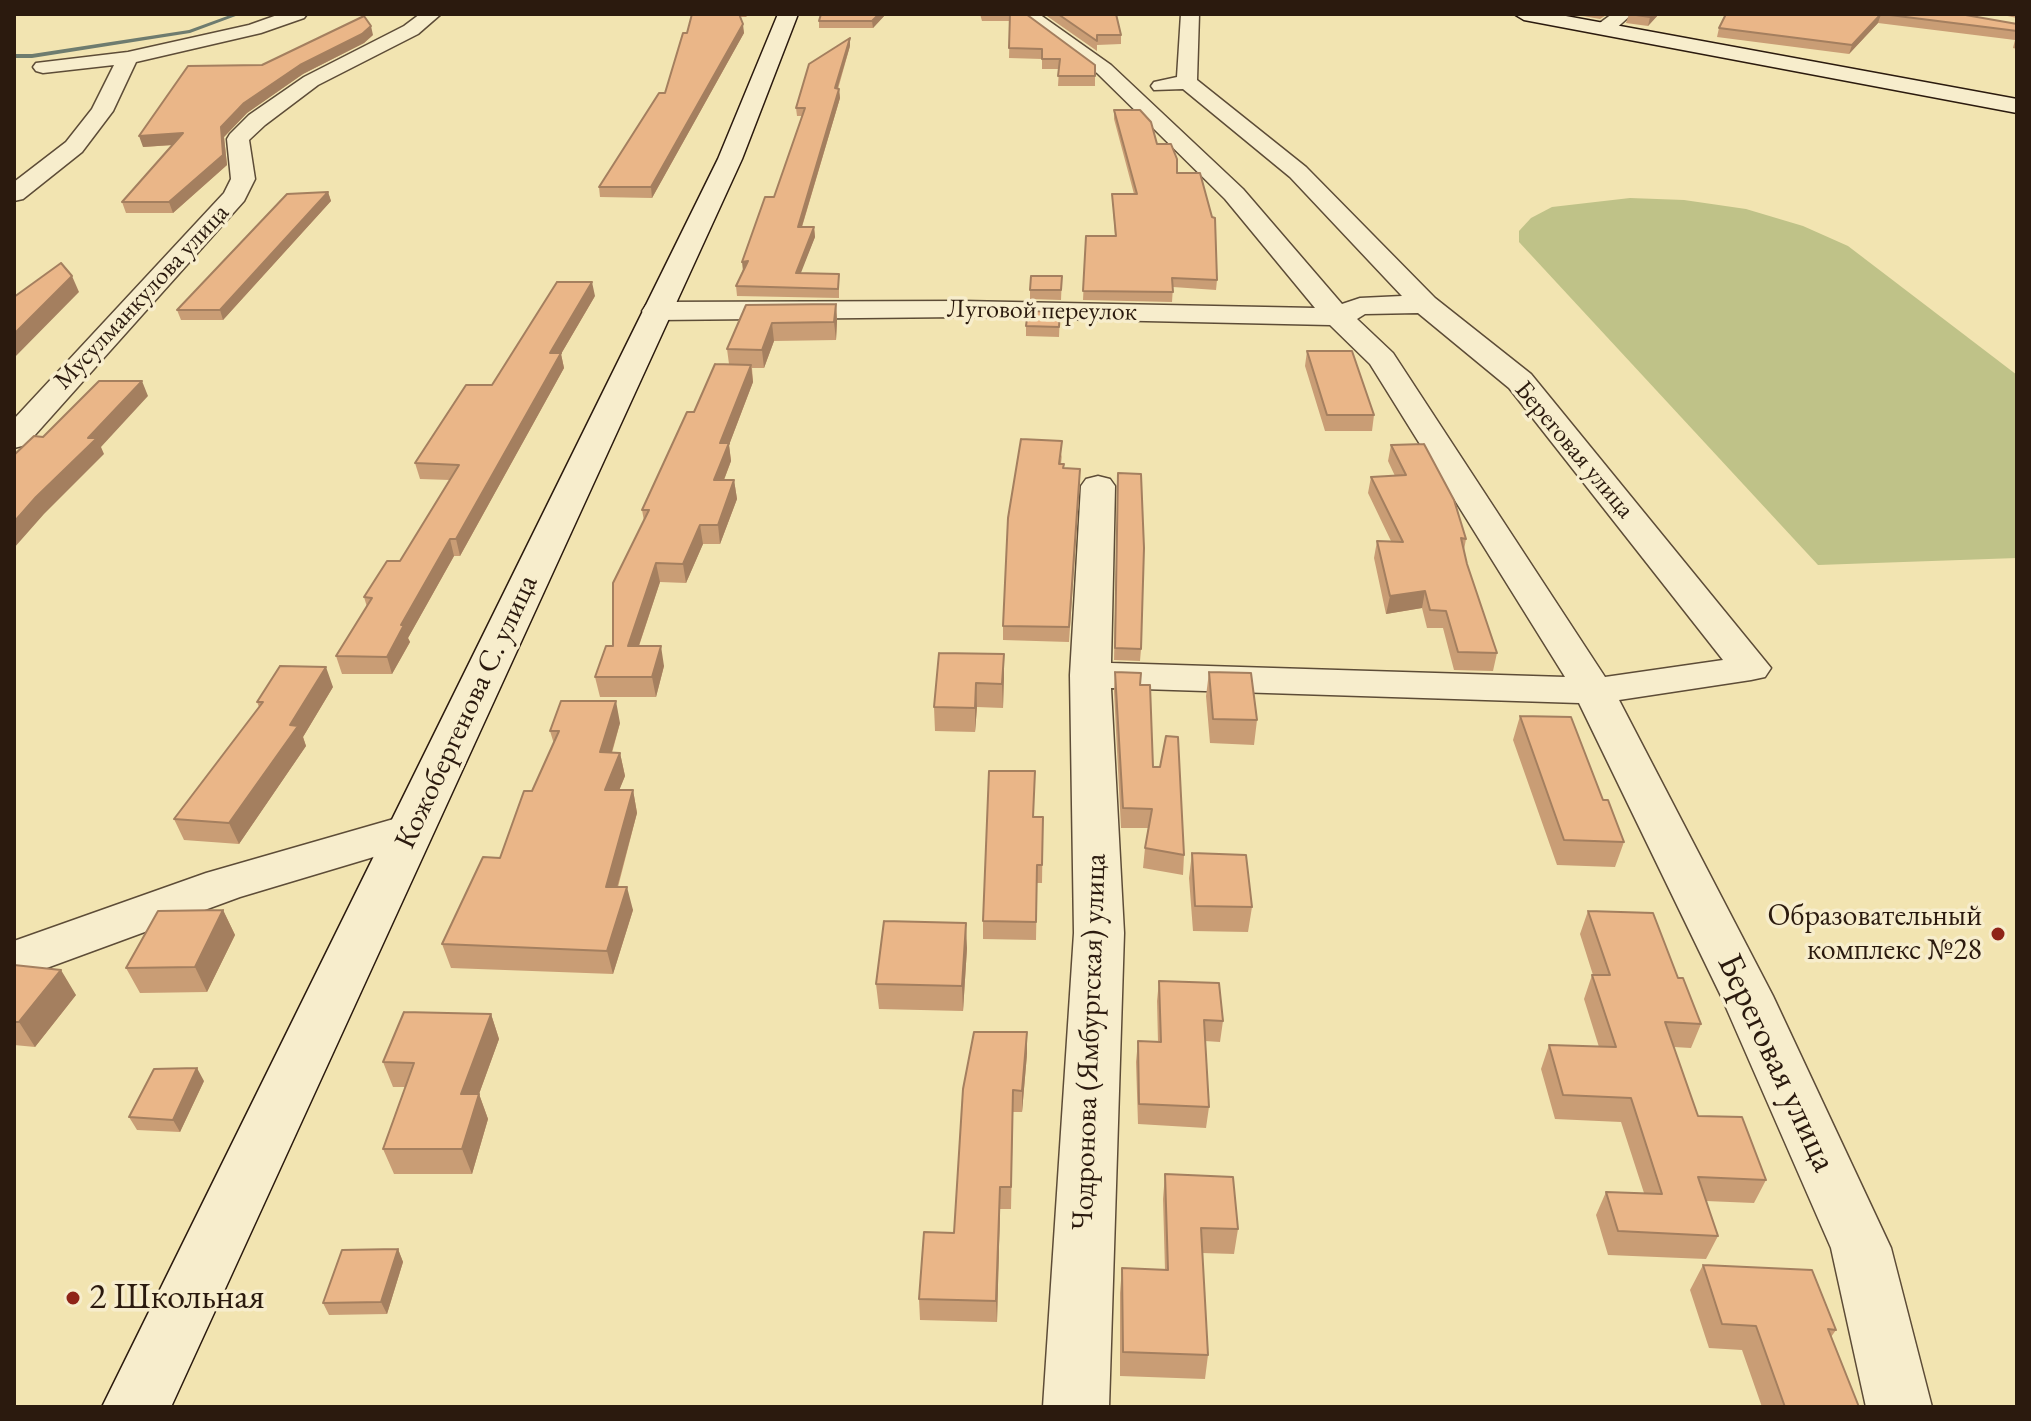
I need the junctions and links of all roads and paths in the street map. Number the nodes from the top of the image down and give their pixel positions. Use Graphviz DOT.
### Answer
graph roads {
  1 [pos="298,14"];
  2 [pos="432,14"];
  3 [pos="788,14"];
  4 [pos="1027,14"];
  5 [pos="1190,14"];
  6 [pos="1524,14"];
  7 [pos="1623,14"];
  8 [pos="1604,29"];
  9 [pos="128,58"];
  10 [pos="43,67"];
  11 [pos="1187,82"];
  12 [pos="1128,92"];
  13 [pos="2017,106"];
  14 [pos="14,194"];
  15 [pos="1306,227"];
  16 [pos="1425,304"];
  17 [pos="656,311"];
  18 [pos="1338,317"];
  19 [pos="14,438"];
  20 [pos="1098,486"];
  21 [pos="1090,675"];
  22 [pos="1594,691"];
  23 [pos="411,830"];
  24 [pos="14,961"];
  25 [pos="136,1407"];
  26 [pos="1076,1407"];
  27 [pos="1899,1407"];
  1 -- 9 [label="street"];
  2 -- 19 [label="street, Мусулманкулова улица"];
  3 -- 17 [label="main road, Кожобергенова С. улица"];
  4 -- 12 [label="street, Береговая улица"];
  5 -- 11 [label="street"];
  6 -- 8 [label="main road"];
  7 -- 8 [label="street"];
  8 -- 13 [label="main road"];
  9 -- 10 [label="street"];
  9 -- 14 [label="street"];
  11 -- 12 [label="street"];
  11 -- 15 [label="street, Береговая улица"];
  12 -- 15 [label="street, Береговая улица"];
  15 -- 16 [label="street, Береговая улица"];
  15 -- 18 [label="street, Береговая улица"];
  16 -- 18 [label="street, Луговой переулок"];
  16 -- 22 [label="street, Береговая улица"];
  17 -- 18 [label="street, Луговой переулок"];
  17 -- 23 [label="main road, Кожобергенова С. улица"];
  18 -- 22 [label="street, Береговая улица"];
  20 -- 21 [label="street, Чодронова (Ямбургская) улица"];
  21 -- 22 [label="street"];
  21 -- 26 [label="street, Чодронова (Ямбургская) улица"];
  22 -- 27 [label="street, Береговая улица"];
  23 -- 24 [label="street"];
  23 -- 25 [label="main road, Кожобергенова С. улица"];
}
